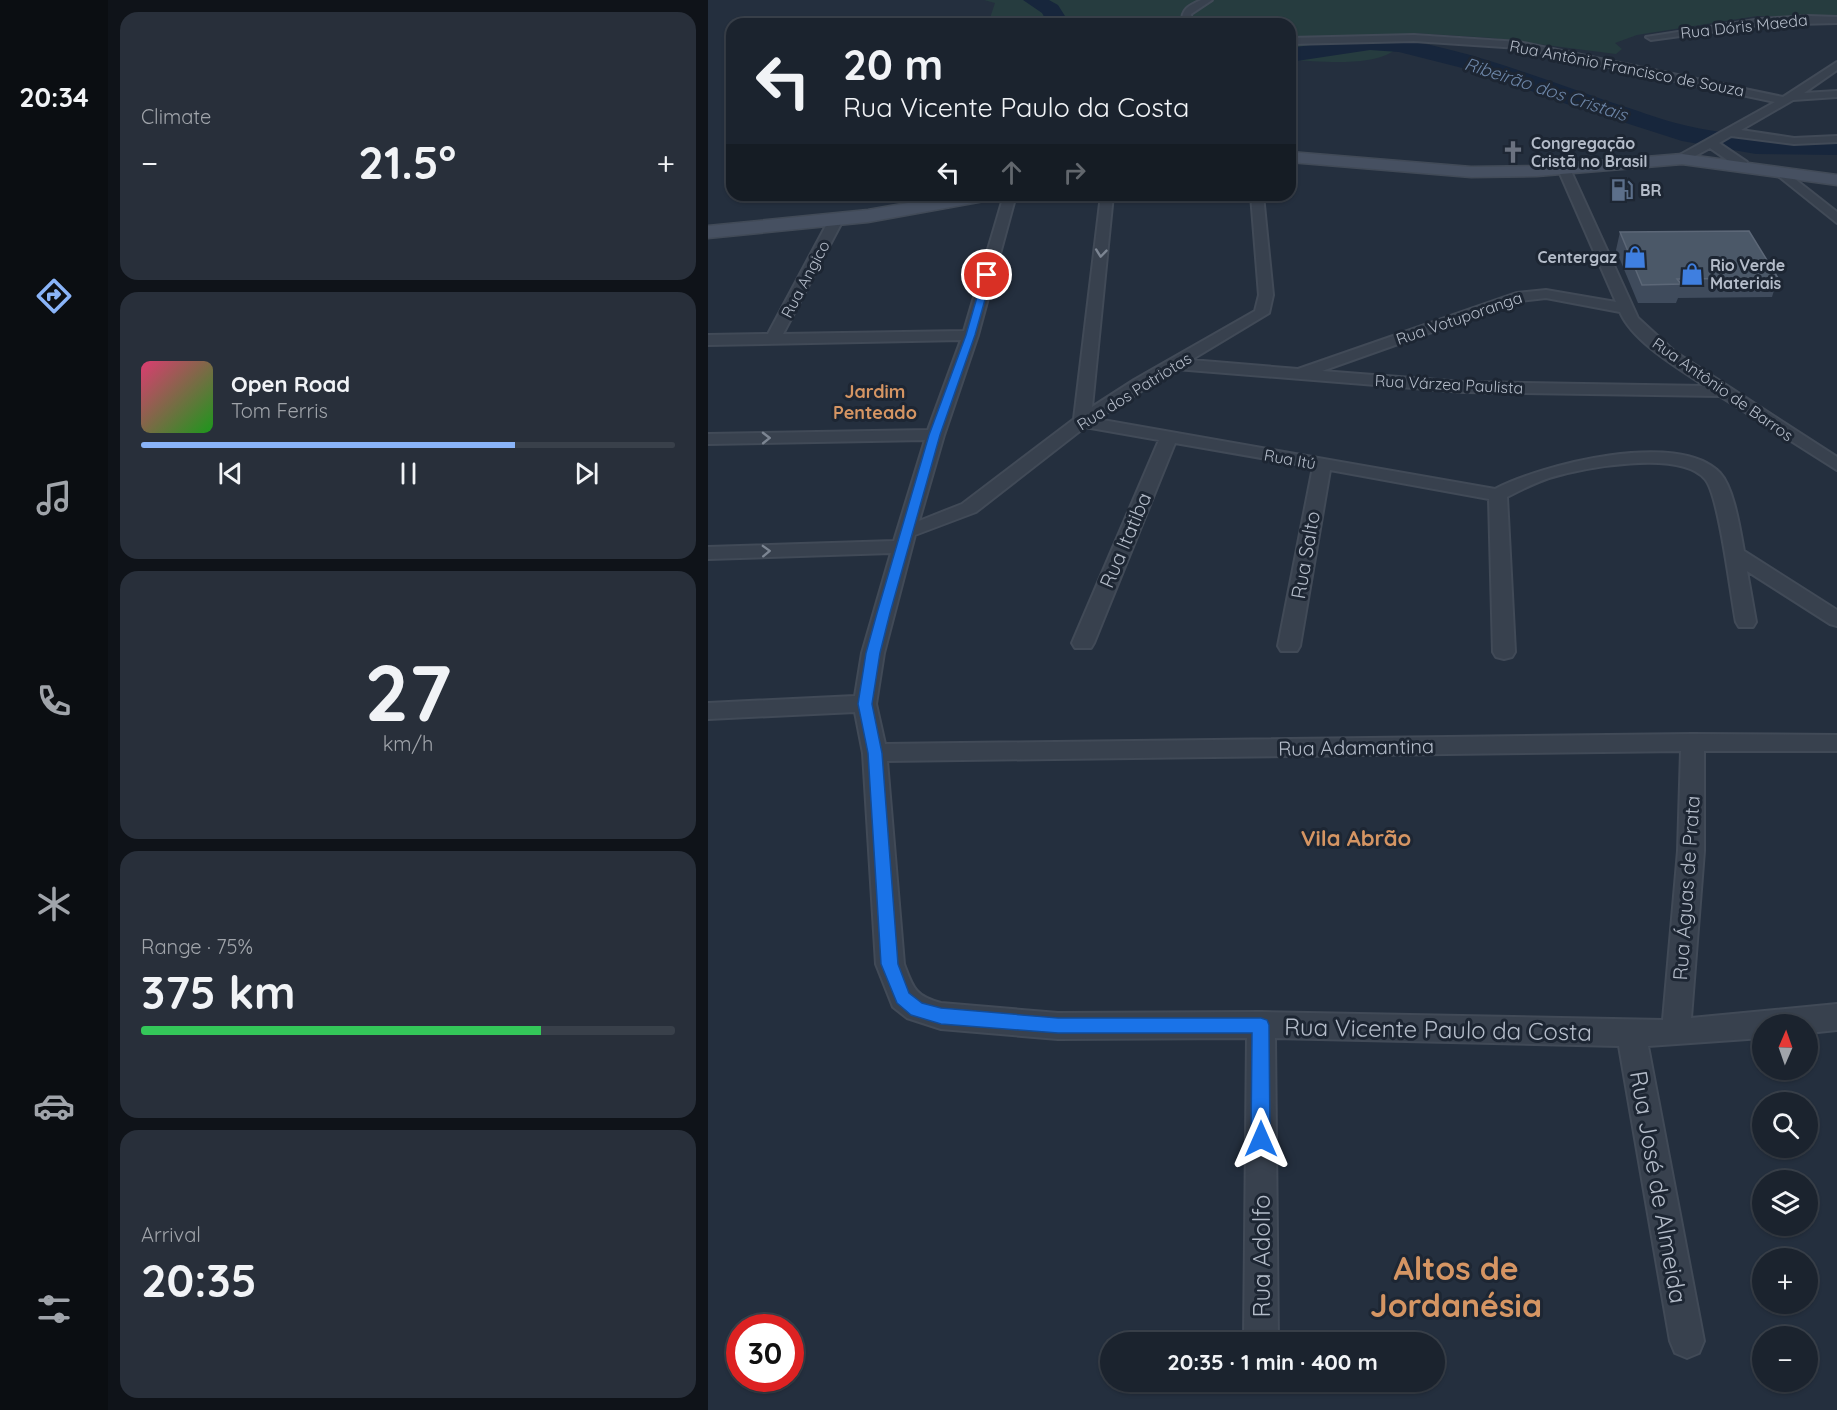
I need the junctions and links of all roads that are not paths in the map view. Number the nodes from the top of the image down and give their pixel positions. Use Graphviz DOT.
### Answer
graph roads {
  1 [pos="1208,0"];
  2 [pos="1186,18"];
  3 [pos="1837,20"];
  4 [pos="1651,37"];
  5 [pos="1296,41"];
  6 [pos="1837,65"];
  7 [pos="1837,94"];
  8 [pos="1787,98"];
  9 [pos="1719,138"];
  10 [pos="1837,139"];
  11 [pos="1296,158"];
  12 [pos="1682,159"];
  13 [pos="1743,165"];
  14 [pos="1564,169"];
  15 [pos="1781,172"];
  16 [pos="1837,180"];
  17 [pos="948,201"];
  18 [pos="1008,201"];
  19 [pos="1106,201"];
  20 [pos="1258,201"];
  21 [pos="1837,219"];
  22 [pos="836,220"];
  23 [pos="708,232"];
  24 [pos="1625,308"];
  25 [pos="970,335"];
  26 [pos="773,339"];
  27 [pos="708,340"];
  28 [pos="1176,364"];
  29 [pos="1297,375"];
  30 [pos="1722,391"];
  31 [pos="1082,421"];
  32 [pos="935,435"];
  33 [pos="1168,438"];
  34 [pos="708,439"];
  35 [pos="1322,465"];
  36 [pos="1837,465"];
  37 [pos="1498,495"];
  38 [pos="905,539"];
  39 [pos="708,553"];
  40 [pos="1733,553"];
  41 [pos="1837,620"];
  42 [pos="1746,622"];
  43 [pos="1083,643"];
  44 [pos="1289,646"];
  45 [pos="1504,652"];
  46 [pos="865,704"];
  47 [pos="708,711"];
  48 [pos="1692,742"];
  49 [pos="1837,743"];
  50 [pos="875,753"];
  51 [pos="1837,1017"];
  52 [pos="1818,1019"];
  53 [pos="1261,1025"];
  54 [pos="1752,1026"];
  55 [pos="1631,1033"];
  56 [pos="1676,1033"];
  57 [pos="1261,1332"];
  58 [pos="1688,1341"];
  1 -- 2 [label="street"];
  3 -- 4 [label="street, Rua Dóris Maeda"];
  5 -- 8 [label="street, Rua Antônio Francisco de Souza"];
  6 -- 8 [label="street"];
  7 -- 8 [label="street"];
  8 -- 9 [label="street"];
  9 -- 10 [label="street"];
  9 -- 12 [label="street"];
  9 -- 13 [label="street"];
  11 -- 14 [label="street"];
  12 -- 13 [label="street"];
  12 -- 14 [label="street"];
  13 -- 15 [label="street"];
  14 -- 24 [label="street, Rua Antônio de Barros"];
  15 -- 16 [label="street"];
  15 -- 21 [label="street"];
  17 -- 22 [label="street"];
  18 -- 25 [label="street"];
  19 -- 31 [label="street, one-way"];
  20 -- 28 [label="street, Rua dos Patriotas"];
  22 -- 23 [label="street"];
  22 -- 26 [label="street, Rua Angico"];
  24 -- 29 [label="street, Rua Votuporanga"];
  24 -- 30 [label="street, Rua Antônio de Barros"];
  25 -- 26 [label="street"];
  25 -- 32 [label="street"];
  26 -- 27 [label="street"];
  28 -- 29 [label="street, Rua Várzea Paulista"];
  28 -- 31 [label="street, Rua dos Patriotas"];
  29 -- 30 [label="street, Rua Várzea Paulista"];
  30 -- 36 [label="street, Rua Antônio de Barros"];
  31 -- 33 [label="street, Rua Itú"];
  31 -- 38 [label="street, Rua dos Patriotas"];
  34 -- 32 [label="street, one-way"];
  32 -- 38 [label="street"];
  33 -- 35 [label="street, Rua Itú"];
  33 -- 43 [label="street, Rua Itatiba"];
  35 -- 37 [label="street, Rua Itú"];
  35 -- 44 [label="street, Rua Salto"];
  37 -- 40 [label="street"];
  37 -- 45 [label="street"];
  39 -- 38 [label="street, Rua dos Patriotas, one-way"];
  38 -- 46 [label="street"];
  40 -- 41 [label="street"];
  40 -- 42 [label="street"];
  46 -- 47 [label="street"];
  46 -- 50 [label="street, Rua Vicente Paulo da Costa"];
  48 -- 49 [label="street, Rua Adamantina"];
  48 -- 50 [label="street, Rua Adamantina"];
  48 -- 56 [label="street, Rua Águas de Prata"];
  50 -- 53 [label="street, Rua Vicente Paulo da Costa"];
  51 -- 52 [label="street, Rua Vicente Paulo da Costa"];
  53 -- 55 [label="street, Rua Vicente Paulo da Costa"];
  53 -- 57 [label="street, Rua Adolfo"];
  54 -- 56 [label="street, Rua Vicente Paulo da Costa"];
  55 -- 56 [label="street, Rua Vicente Paulo da Costa"];
  55 -- 58 [label="street, Rua José de Almeida"];
}
